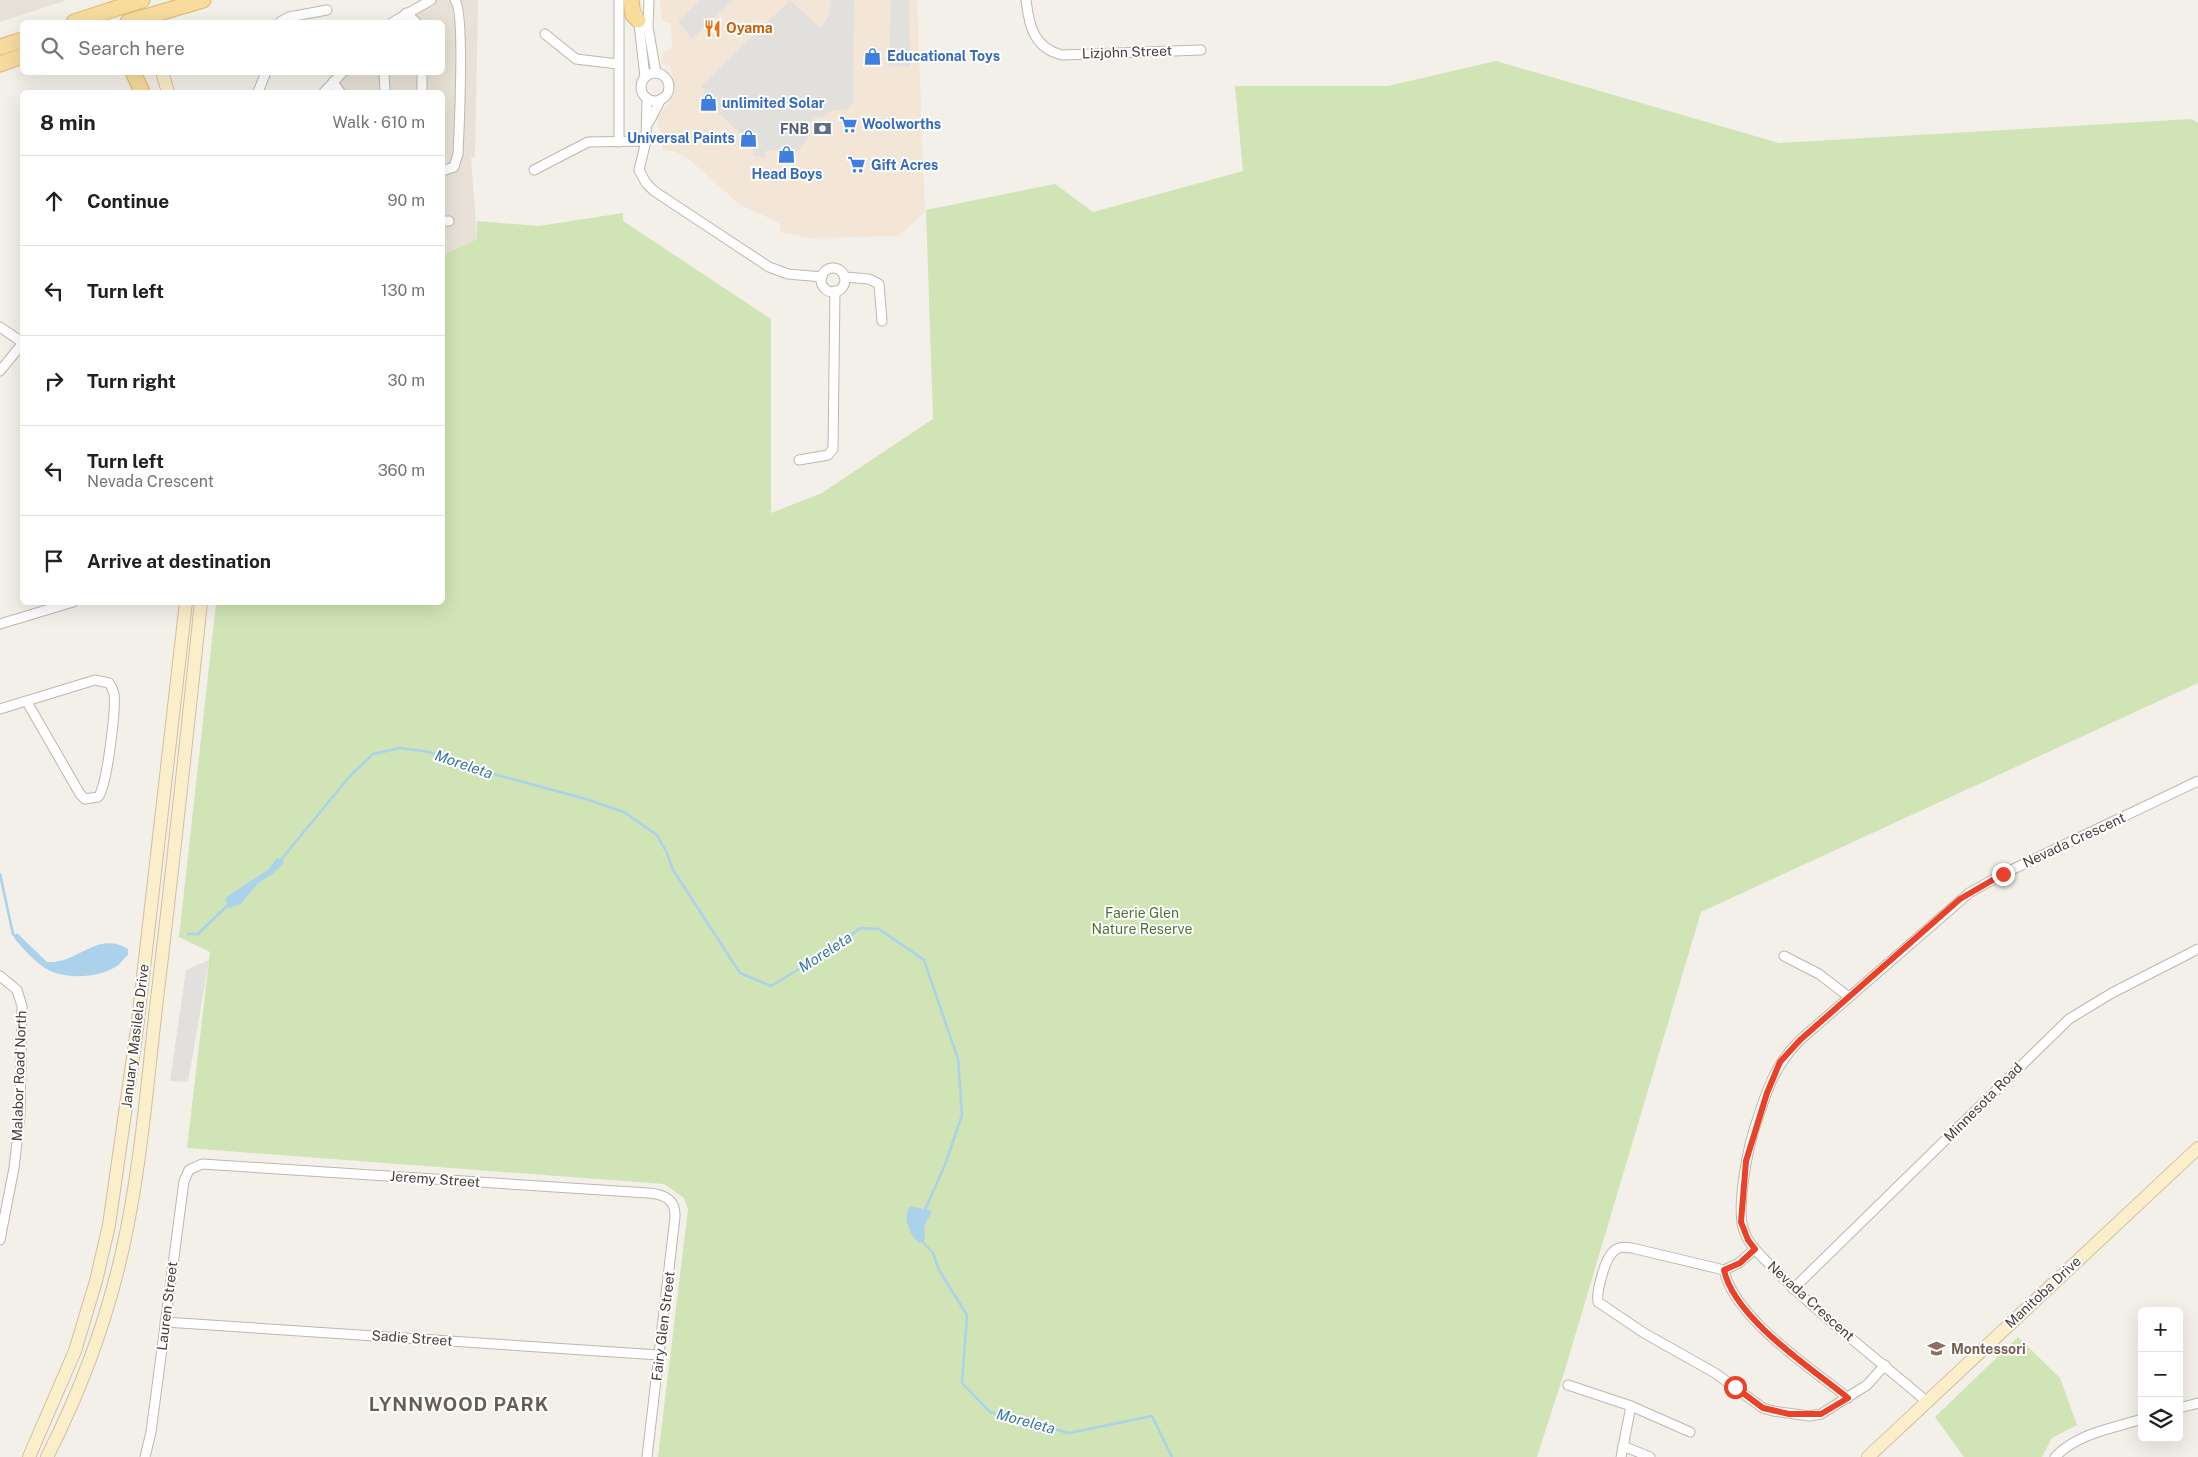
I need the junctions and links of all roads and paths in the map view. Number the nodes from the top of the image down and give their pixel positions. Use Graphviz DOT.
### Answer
graph roads {
  1 [pos="203,0"];
  2 [pos="208,0"];
  3 [pos="431,0"];
  4 [pos="455,0"];
  5 [pos="619,0"];
  6 [pos="631,0"];
  7 [pos="638,0"];
  8 [pos="649,0"];
  9 [pos="1026,0"];
  10 [pos="140,1"];
  11 [pos="122,6"];
  12 [pos="327,10"];
  13 [pos="406,13"];
  14 [pos="80,20"];
  15 [pos="126,20"];
  16 [pos="144,20"];
  17 [pos="169,20"];
  18 [pos="284,20"];
  19 [pos="396,20"];
  20 [pos="414,20"];
  21 [pos="638,20"];
  22 [pos="545,34"];
  23 [pos="20,41"];
  24 [pos="0,47"];
  25 [pos="1201,50"];
  26 [pos="20,57"];
  27 [pos="0,64"];
  28 [pos="618,64"];
  29 [pos="656,73"];
  30 [pos="134,75"];
  31 [pos="140,75"];
  32 [pos="163,75"];
  33 [pos="265,75"];
  34 [pos="340,75"];
  35 [pos="384,75"];
  36 [pos="422,75"];
  37 [pos="645,77"];
  38 [pos="333,82"];
  39 [pos="142,90"];
  40 [pos="143,90"];
  41 [pos="167,90"];
  42 [pos="259,90"];
  43 [pos="326,90"];
  44 [pos="339,90"];
  45 [pos="384,90"];
  46 [pos="422,90"];
  47 [pos="647,98"];
  48 [pos="662,99"];
  49 [pos="647,124"];
  50 [pos="646,141"];
  51 [pos="619,142"];
  52 [pos="534,170"];
  53 [pos="445,171"];
  54 [pos="822,277"];
  55 [pos="845,277"];
  56 [pos="835,291"];
  57 [pos="882,321"];
  58 [pos="0,327"];
  59 [pos="20,342"];
  60 [pos="20,346"];
  61 [pos="0,371"];
  62 [pos="799,460"];
  63 [pos="63,605"];
  64 [pos="186,605"];
  65 [pos="201,605"];
  66 [pos="0,624"];
  67 [pos="27,702"];
  68 [pos="0,709"];
  69 [pos="2198,781"];
  70 [pos="2198,949"];
  71 [pos="1784,956"];
  72 [pos="2,977"];
  73 [pos="1849,997"];
  74 [pos="2198,1148"];
  75 [pos="202,1164"];
  76 [pos="666,1198"];
  77 [pos="0,1240"];
  78 [pos="1755,1249"];
  79 [pos="1724,1270"];
  80 [pos="1793,1289"];
  81 [pos="165,1322"];
  82 [pos="659,1355"];
  83 [pos="1885,1365"];
  84 [pos="1568,1385"];
  85 [pos="1848,1398"];
  86 [pos="1926,1401"];
  87 [pos="2198,1403"];
  88 [pos="1631,1406"];
  89 [pos="2183,1407"];
  90 [pos="2138,1420"];
  91 [pos="1690,1432"];
  92 [pos="1623,1446"];
  93 [pos="146,1456"];
  94 [pos="29,1457"];
  95 [pos="47,1457"];
  96 [pos="647,1457"];
  97 [pos="1621,1457"];
  98 [pos="1650,1457"];
  99 [pos="1868,1457"];
  100 [pos="2055,1457"];
  1 -- 16 [label="main road"];
  2 -- 17 [label="main road"];
  3 -- 13 [label="street"];
  4 -- 53 [label="street"];
  5 -- 28 [label="street"];
  6 -- 21 [label="main road"];
  7 -- 21 [label="street"];
  8 -- 29 [label="street"];
  9 -- 25 [label="street, Lizjohn Street"];
  10 -- 11 [label="main road"];
  10 -- 16 [label="main road"];
  11 -- 14 [label="main road"];
  11 -- 15 [label="main road"];
  12 -- 18 [label="street"];
  13 -- 19 [label="street"];
  13 -- 20 [label="street"];
  21 -- 37 [label="street"];
  22 -- 28 [label="street"];
  23 -- 24 [label="main road"];
  26 -- 27 [label="main road"];
  28 -- 51 [label="street"];
  29 -- 37 [label="street"];
  29 -- 48 [label="street"];
  30 -- 39 [label="main road"];
  31 -- 40 [label="main road"];
  32 -- 41 [label="main road"];
  33 -- 42 [label="street"];
  34 -- 38 [label="street"];
  35 -- 45 [label="street"];
  36 -- 46 [label="street"];
  37 -- 47 [label="street"];
  38 -- 43 [label="street"];
  38 -- 44 [label="street"];
  47 -- 48 [label="street"];
  47 -- 49 [label="street"];
  48 -- 49 [label="street"];
  49 -- 50 [label="street"];
  50 -- 51 [label="street"];
  50 -- 54 [label="street"];
  51 -- 52 [label="street"];
  54 -- 55 [label="street"];
  54 -- 56 [label="street"];
  55 -- 56 [label="street"];
  55 -- 57 [label="street"];
  56 -- 62 [label="street"];
  58 -- 59 [label="street"];
  60 -- 61 [label="street"];
  63 -- 66 [label="street"];
  64 -- 94 [label="main road, January Masilela Drive"];
  65 -- 95 [label="main road, January Masilela Drive"];
  67 -- 67 [label="street"];
  67 -- 68 [label="street"];
  69 -- 73 [label="street, Nevada Crescent"];
  70 -- 80 [label="street, Minnesota Road"];
  71 -- 73 [label="street"];
  72 -- 77 [label="street, Malabor Road North"];
  73 -- 78 [label="street, Nevada Crescent"];
  74 -- 86 [label="main road, Manitoba Drive"];
  75 -- 76 [label="street, Jeremy Street"];
  75 -- 81 [label="street, Lauren Street"];
  76 -- 82 [label="street, Fairy Glen Street"];
  78 -- 79 [label="street"];
  78 -- 80 [label="street, Nevada Crescent"];
  79 -- 85 [label="street"];
  79 -- 85 [label="street"];
  80 -- 83 [label="street, Nevada Crescent"];
  81 -- 82 [label="street, Sadie Street"];
  81 -- 93 [label="street, Lauren Street"];
  82 -- 96 [label="street, Fairy Glen Street"];
  83 -- 85 [label="street"];
  83 -- 86 [label="street, Nevada Crescent"];
  84 -- 88 [label="street"];
  86 -- 99 [label="main road, Manitoba Drive"];
  87 -- 89 [label="street"];
  88 -- 91 [label="street"];
  88 -- 92 [label="street"];
  90 -- 100 [label="street"];
  92 -- 97 [label="street"];
  92 -- 98 [label="street"];
}
